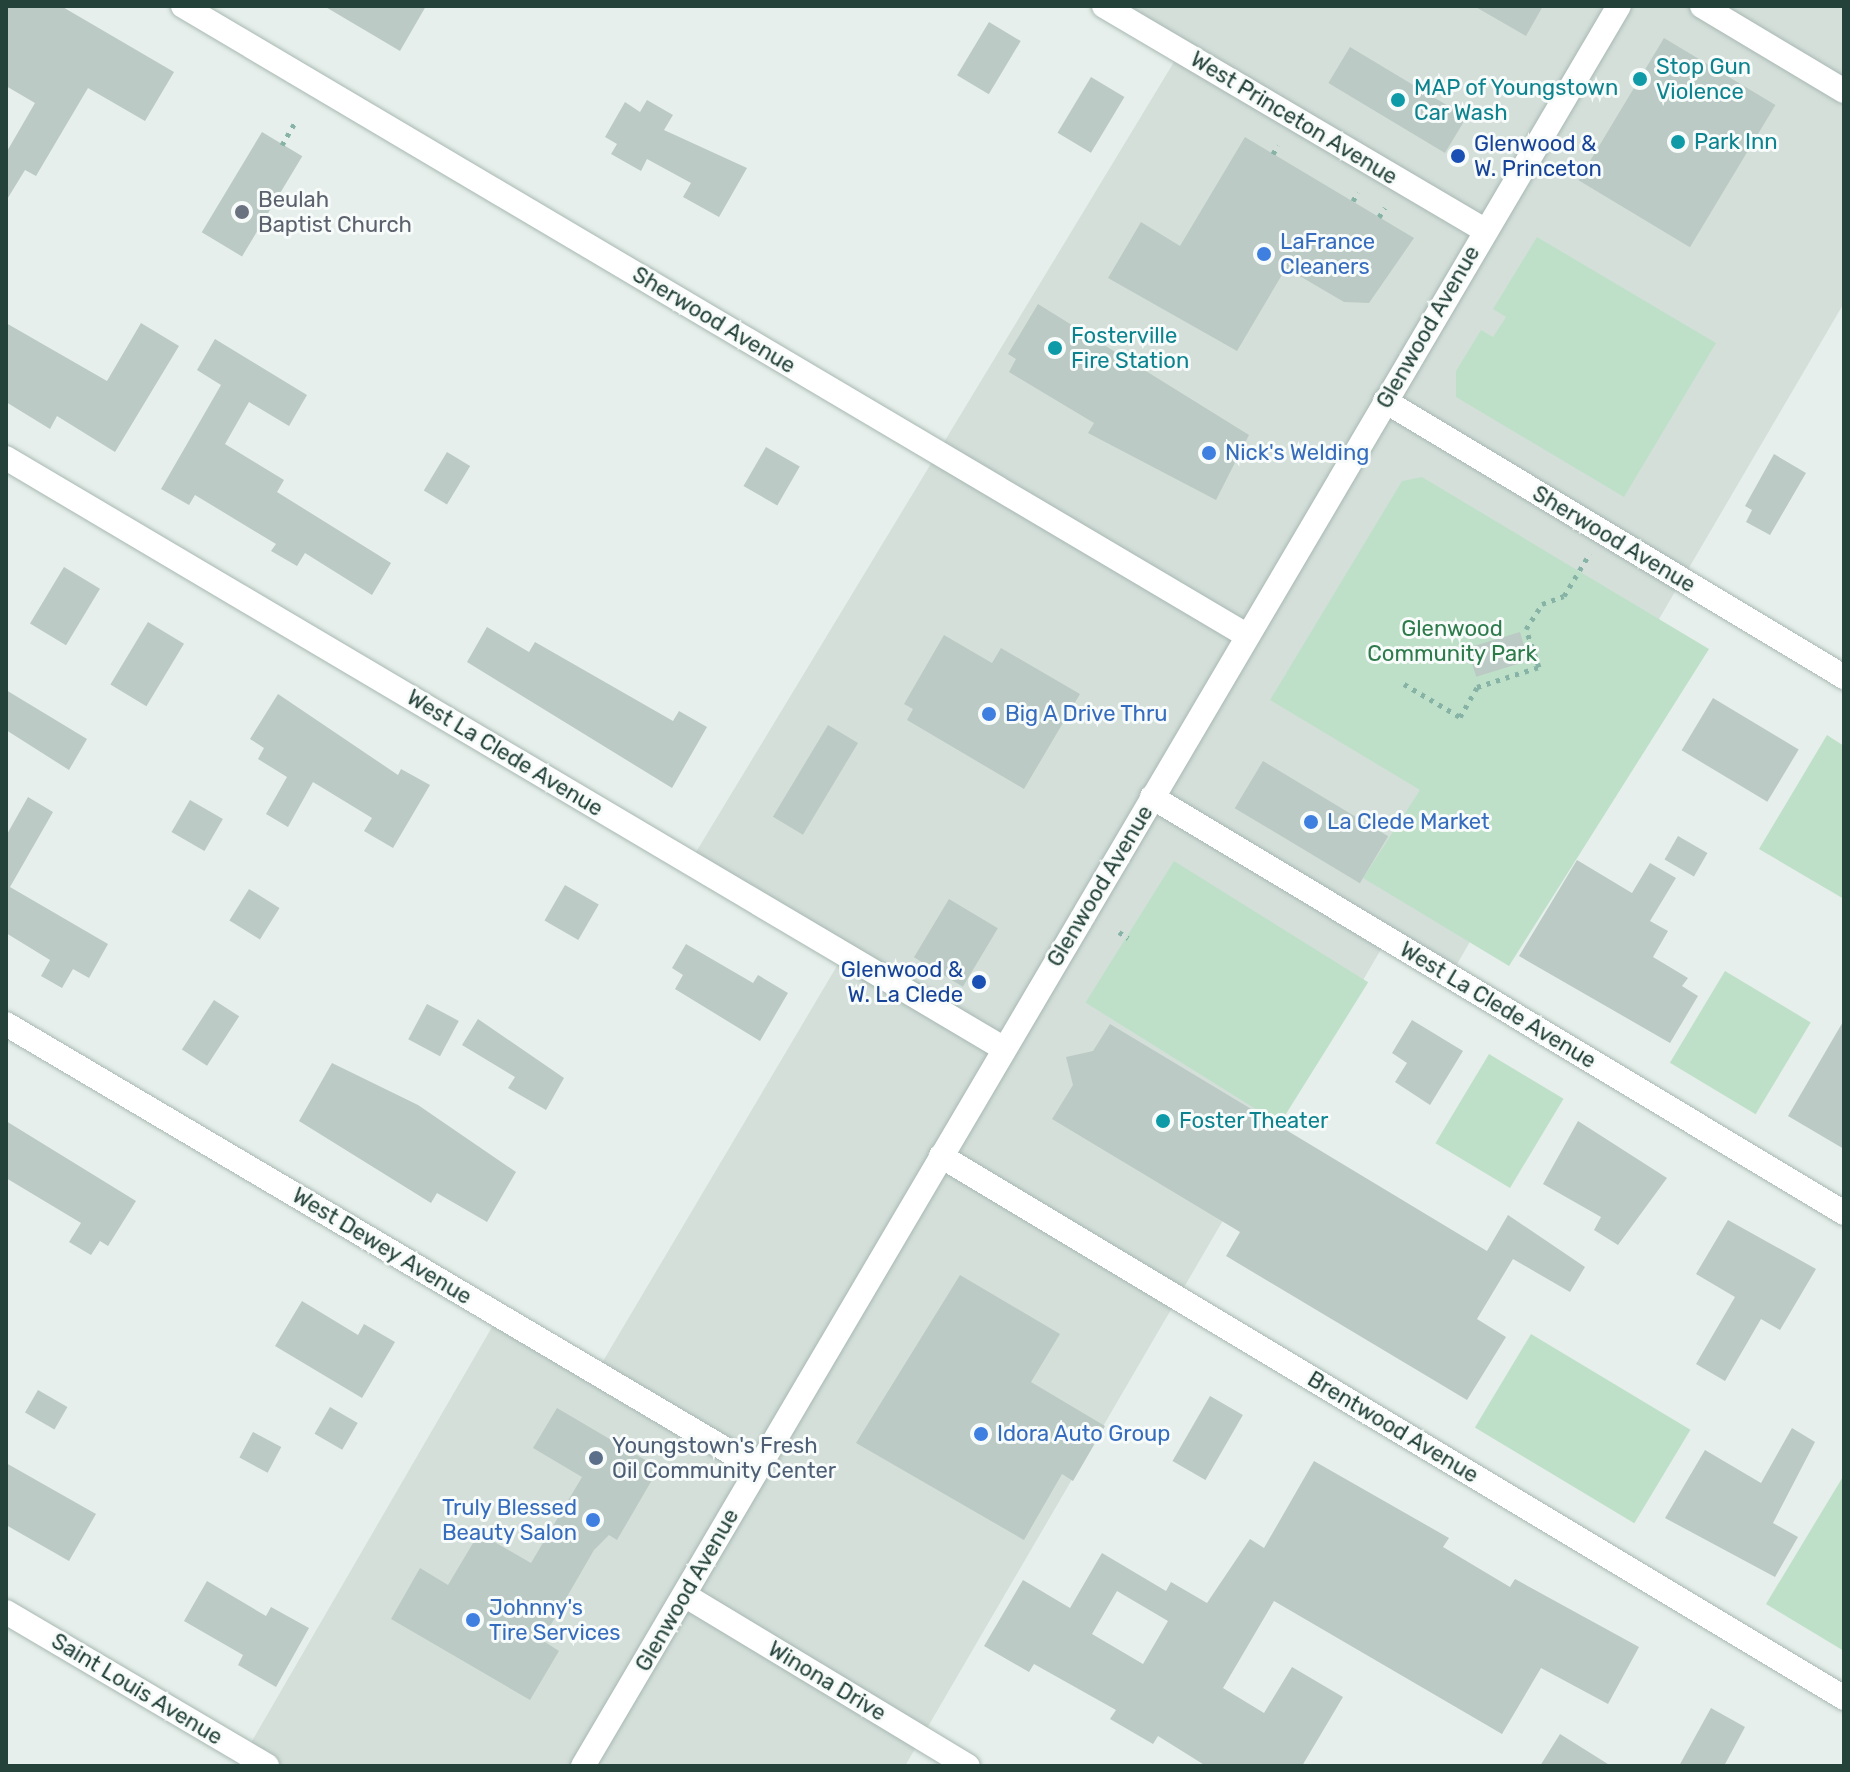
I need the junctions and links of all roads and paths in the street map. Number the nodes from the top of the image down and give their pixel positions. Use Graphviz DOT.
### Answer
graph roads {
  1 [pos="183,6"];
  2 [pos="1104,6"];
  3 [pos="1619,6"];
  4 [pos="1702,6"];
  5 [pos="1844,91"];
  6 [pos="296,121"];
  7 [pos="282,145"];
  8 [pos="1278,145"];
  9 [pos="1273,154"];
  10 [pos="1358,192"];
  11 [pos="1353,201"];
  12 [pos="1385,208"];
  13 [pos="1379,217"];
  14 [pos="1484,230"];
  15 [pos="1385,401"];
  16 [pos="6,458"];
  17 [pos="1603,532"];
  18 [pos="1246,635"];
  19 [pos="1844,677"];
  20 [pos="1404,684"];
  21 [pos="1152,797"];
  22 [pos="1119,932"];
  23 [pos="1128,938"];
  24 [pos="6,1024"];
  25 [pos="1003,1048"];
  26 [pos="941,1156"];
  27 [pos="1844,1213"];
  28 [pos="757,1468"];
  29 [pos="686,1596"];
  30 [pos="6,1612"];
  31 [pos="1844,1698"];
  32 [pos="267,1766"];
  33 [pos="583,1766"];
  34 [pos="968,1766"];
  1 -- 18 [label="street, Sherwood Avenue"];
  2 -- 14 [label="street, West Princeton Avenue"];
  3 -- 14 [label="street, Glenwood Avenue"];
  4 -- 5 [label="street"];
  6 -- 7 [label="path"];
  8 -- 9 [label="path"];
  10 -- 11 [label="path"];
  12 -- 13 [label="path"];
  14 -- 15 [label="street, Glenwood Avenue"];
  15 -- 17 [label="street, Sherwood Avenue"];
  15 -- 18 [label="street, Glenwood Avenue"];
  16 -- 25 [label="street, West La Clede Avenue"];
  17 -- 19 [label="street, Sherwood Avenue"];
  17 -- 20 [label="path"];
  18 -- 21 [label="street, Glenwood Avenue"];
  21 -- 25 [label="street, Glenwood Avenue"];
  21 -- 27 [label="street, West La Clede Avenue"];
  22 -- 23 [label="path"];
  24 -- 28 [label="street, West Dewey Avenue"];
  25 -- 26 [label="street, Glenwood Avenue"];
  26 -- 28 [label="street, Glenwood Avenue"];
  26 -- 31 [label="street, Brentwood Avenue"];
  28 -- 29 [label="street, Glenwood Avenue"];
  29 -- 33 [label="street, Glenwood Avenue"];
  29 -- 34 [label="street, Winona Drive"];
  30 -- 32 [label="street, Saint Louis Avenue"];
}
